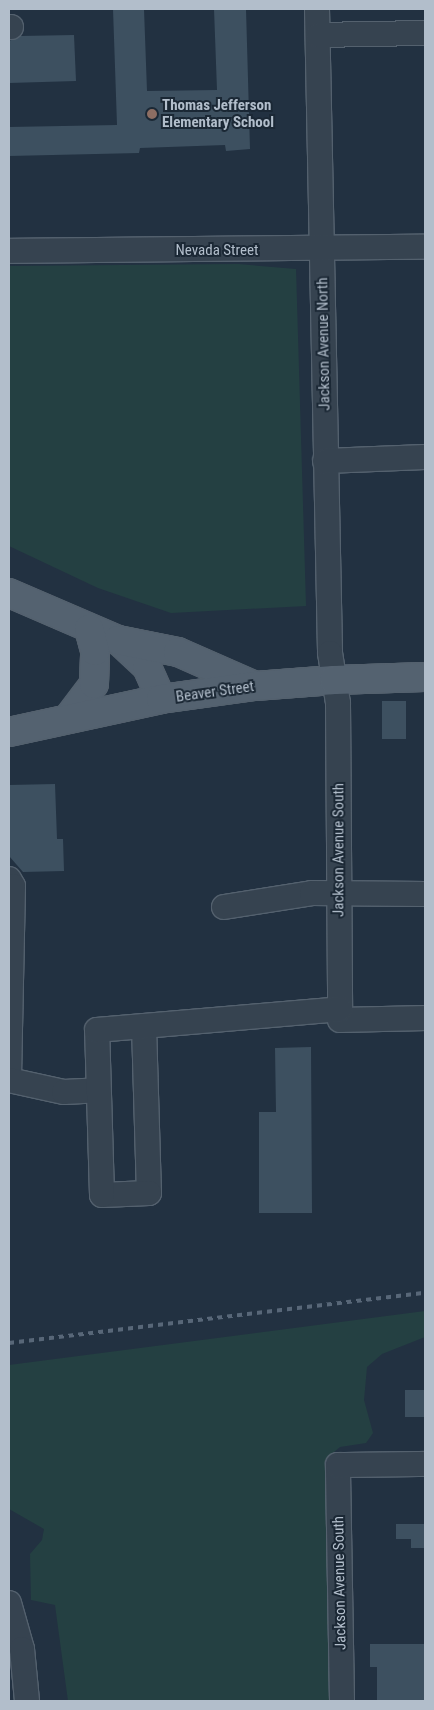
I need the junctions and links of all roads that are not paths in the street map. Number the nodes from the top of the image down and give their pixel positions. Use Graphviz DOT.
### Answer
graph roads {
  1 [pos="317,9"];
  2 [pos="425,34"];
  3 [pos="318,35"];
  4 [pos="425,247"];
  5 [pos="323,249"];
  6 [pos="9,252"];
  7 [pos="425,457"];
  8 [pos="325,462"];
  9 [pos="9,593"];
  10 [pos="89,629"];
  11 [pos="118,640"];
  12 [pos="425,678"];
  13 [pos="334,680"];
  14 [pos="255,686"];
  15 [pos="161,699"];
  16 [pos="69,717"];
  17 [pos="9,732"];
  18 [pos="9,879"];
  19 [pos="425,894"];
  20 [pos="338,895"];
  21 [pos="224,907"];
  22 [pos="340,1014"];
  23 [pos="425,1018"];
  24 [pos="144,1026"];
  25 [pos="98,1090"];
  26 [pos="425,1464"];
  27 [pos="9,1603"];
  28 [pos="27,1701"];
  29 [pos="342,1701"];
  1 -- 3 [label="street, Jackson Avenue North"];
  2 -- 3 [label="street"];
  3 -- 5 [label="street, Jackson Avenue North"];
  4 -- 5 [label="street, Nevada Street"];
  5 -- 6 [label="street, Nevada Street"];
  5 -- 8 [label="street, Jackson Avenue North"];
  7 -- 8 [label="street"];
  8 -- 13 [label="street, Jackson Avenue North"];
  9 -- 10 [label="main road"];
  10 -- 11 [label="main road"];
  10 -- 16 [label="main road"];
  11 -- 14 [label="main road"];
  11 -- 15 [label="main road"];
  12 -- 13 [label="main road, Beaver Street"];
  13 -- 14 [label="main road, Beaver Street"];
  13 -- 20 [label="street, Jackson Avenue South"];
  14 -- 15 [label="main road, Beaver Street"];
  15 -- 16 [label="main road, Beaver Street"];
  16 -- 17 [label="main road, Beaver Street"];
  18 -- 25 [label="street"];
  19 -- 20 [label="street"];
  20 -- 21 [label="street"];
  20 -- 22 [label="street, Jackson Avenue South"];
  22 -- 23 [label="street"];
  22 -- 24 [label="street"];
  24 -- 25 [label="street"];
  24 -- 25 [label="street"];
  26 -- 29 [label="street, Jackson Avenue South"];
  27 -- 28 [label="street"];
}
